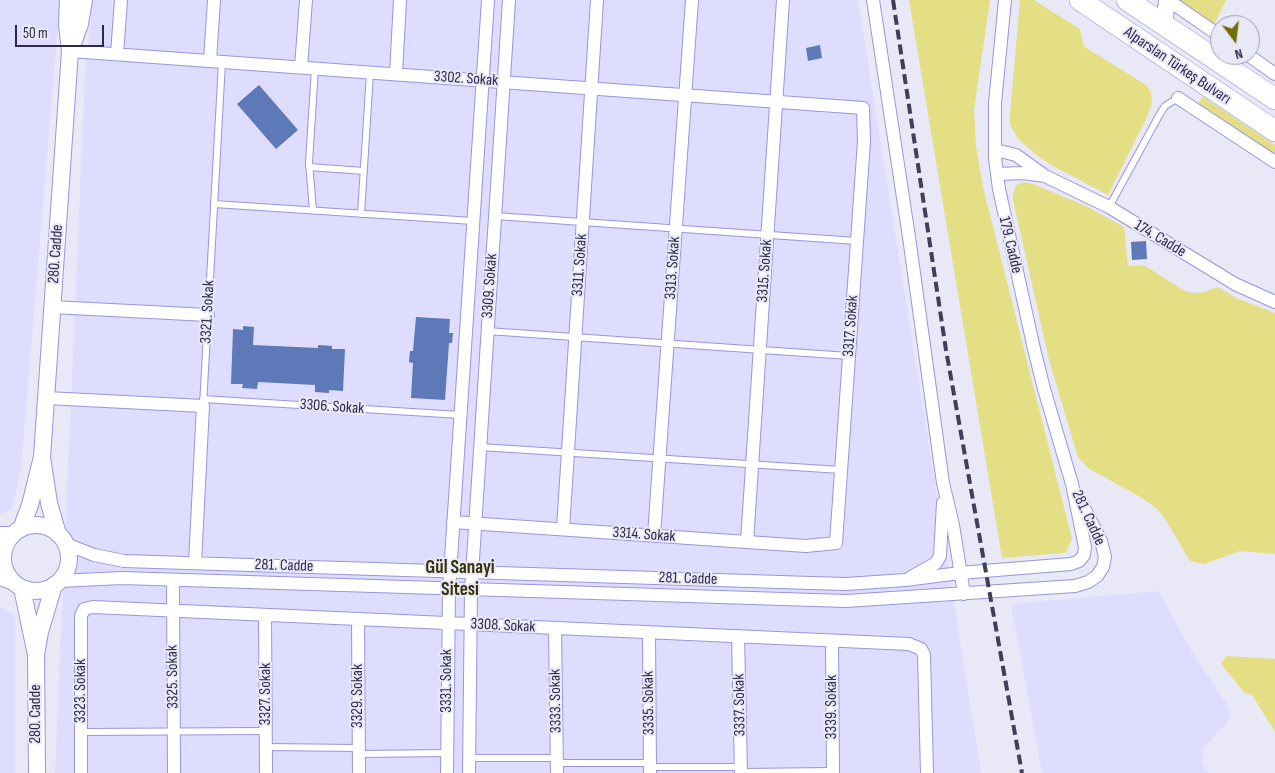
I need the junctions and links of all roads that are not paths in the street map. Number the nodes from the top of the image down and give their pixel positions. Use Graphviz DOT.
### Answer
graph roads {
  1 [pos="68,0"];
  2 [pos="84,0"];
  3 [pos="121,0"];
  4 [pos="214,0"];
  5 [pos="306,0"];
  6 [pos="400,0"];
  7 [pos="488,0"];
  8 [pos="509,0"];
  9 [pos="597,0"];
  10 [pos="692,0"];
  11 [pos="783,0"];
  12 [pos="873,0"];
  13 [pos="1005,0"];
  14 [pos="1080,0"];
  15 [pos="1127,0"];
  16 [pos="1167,0"];
  17 [pos="1164,25"];
  18 [pos="1210,29"];
  19 [pos="70,51"];
  20 [pos="117,54"];
  21 [pos="216,61"];
  22 [pos="1260,63"];
  23 [pos="301,68"];
  24 [pos="315,68"];
  25 [pos="370,72"];
  26 [pos="396,74"];
  27 [pos="1275,74"];
  28 [pos="482,80"];
  29 [pos="504,82"];
  30 [pos="591,88"];
  31 [pos="685,95"];
  32 [pos="1178,98"];
  33 [pos="1275,99"];
  34 [pos="776,102"];
  35 [pos="863,108"];
  36 [pos="1275,131"];
  37 [pos="995,150"];
  38 [pos="1275,162"];
  39 [pos="309,167"];
  40 [pos="364,171"];
  41 [pos="997,174"];
  42 [pos="1045,176"];
  43 [pos="214,204"];
  44 [pos="1109,207"];
  45 [pos="313,210"];
  46 [pos="361,214"];
  47 [pos="495,216"];
  48 [pos="473,221"];
  49 [pos="583,222"];
  50 [pos="676,228"];
  51 [pos="767,235"];
  52 [pos="857,241"];
  53 [pos="1275,302"];
  54 [pos="52,307"];
  55 [pos="208,314"];
  56 [pos="487,331"];
  57 [pos="575,337"];
  58 [pos="667,343"];
  59 [pos="760,350"];
  60 [pos="849,356"];
  61 [pos="46,398"];
  62 [pos="203,402"];
  63 [pos="460,415"];
  64 [pos="480,447"];
  65 [pos="568,453"];
  66 [pos="42,458"];
  67 [pos="659,458"];
  68 [pos="752,464"];
  69 [pos="841,470"];
  70 [pos="943,483"];
  71 [pos="1072,484"];
  72 [pos="453,522"];
  73 [pos="474,523"];
  74 [pos="563,529"];
  75 [pos="12,532"];
  76 [pos="654,535"];
  77 [pos="62,539"];
  78 [pos="747,542"];
  79 [pos="836,544"];
  80 [pos="195,563"];
  81 [pos="450,571"];
  82 [pos="472,572"];
  83 [pos="960,573"];
  84 [pos="0,579"];
  85 [pos="173,580"];
  86 [pos="905,580"];
  87 [pos="56,583"];
  88 [pos="19,586"];
  89 [pos="448,589"];
  90 [pos="471,590"];
  91 [pos="964,594"];
  92 [pos="84,609"];
  93 [pos="172,610"];
  94 [pos="265,615"];
  95 [pos="358,619"];
  96 [pos="447,623"];
  97 [pos="470,624"];
  98 [pos="555,628"];
  99 [pos="649,632"];
  100 [pos="738,636"];
  101 [pos="832,641"];
  102 [pos="36,655"];
  103 [pos="174,731"];
  104 [pos="266,731"];
  105 [pos="81,732"];
  106 [pos="266,747"];
  107 [pos="359,751"];
  108 [pos="447,753"];
  109 [pos="469,758"];
  110 [pos="557,765"];
  111 [pos="650,768"];
  112 [pos="741,771"];
  113 [pos="833,772"];
  114 [pos="37,773"];
  115 [pos="81,773"];
  116 [pos="174,773"];
  117 [pos="266,773"];
  118 [pos="359,773"];
  119 [pos="447,773"];
  120 [pos="469,773"];
  121 [pos="927,773"];
  1 -- 19 [label="street, 280. Cadde"];
  2 -- 19 [label="street, 280. Cadde"];
  3 -- 20 [label="street"];
  4 -- 21 [label="street"];
  5 -- 23 [label="street"];
  6 -- 26 [label="street"];
  7 -- 28 [label="street, 3309. Sokak"];
  8 -- 29 [label="street, 3309. Sokak"];
  9 -- 30 [label="street, 3311. Sokak"];
  10 -- 31 [label="street, 3313. Sokak"];
  11 -- 34 [label="street, 3315. Sokak"];
  12 -- 70 [label="street"];
  13 -- 37 [label="street, 179. Cadde"];
  14 -- 36 [label="highway, Alparslan Türkeş Bulvarı"];
  15 -- 17 [label="highway, Alparslan Türkeş Bulvarı"];
  16 -- 17 [label="street"];
  16 -- 18 [label="street"];
  17 -- 33 [label="highway, Alparslan Türkeş Bulvarı"];
  19 -- 20 [label="street, 3302. Sokak"];
  19 -- 54 [label="street, 280. Cadde"];
  20 -- 21 [label="street, 3302. Sokak"];
  21 -- 23 [label="street, 3302. Sokak"];
  21 -- 43 [label="lane, 3321. Sokak"];
  22 -- 27 [label="street"];
  23 -- 24 [label="street, 3302. Sokak"];
  24 -- 25 [label="street, 3302. Sokak"];
  24 -- 39 [label="lane"];
  25 -- 26 [label="street, 3302. Sokak"];
  25 -- 40 [label="lane"];
  26 -- 28 [label="street, 3302. Sokak"];
  28 -- 29 [label="street, 3302. Sokak"];
  28 -- 48 [label="street, 3309. Sokak"];
  29 -- 30 [label="street, 3302. Sokak"];
  29 -- 47 [label="street, 3309. Sokak"];
  30 -- 31 [label="street, 3302. Sokak"];
  30 -- 49 [label="street, 3311. Sokak"];
  31 -- 34 [label="street, 3302. Sokak"];
  31 -- 50 [label="street, 3313. Sokak"];
  32 -- 38 [label="street"];
  32 -- 44 [label="lane"];
  34 -- 35 [label="street, 3302. Sokak"];
  34 -- 51 [label="street, 3315. Sokak"];
  35 -- 52 [label="street, 3317. Sokak"];
  37 -- 41 [label="street, 179. Cadde"];
  37 -- 42 [label="street"];
  39 -- 40 [label="lane"];
  39 -- 45 [label="lane"];
  40 -- 46 [label="lane"];
  41 -- 42 [label="street"];
  41 -- 71 [label="street, 179. Cadde"];
  42 -- 44 [label="street, 174. Cadde"];
  43 -- 45 [label="lane"];
  43 -- 55 [label="lane, 3321. Sokak"];
  44 -- 53 [label="street, 174. Cadde"];
  45 -- 46 [label="lane"];
  46 -- 48 [label="lane"];
  47 -- 49 [label="lane"];
  47 -- 56 [label="street, 3309. Sokak"];
  48 -- 63 [label="street, 3309. Sokak"];
  49 -- 50 [label="lane"];
  49 -- 57 [label="street, 3311. Sokak"];
  50 -- 51 [label="lane"];
  50 -- 58 [label="street, 3313. Sokak"];
  51 -- 52 [label="lane"];
  51 -- 59 [label="street, 3315. Sokak"];
  52 -- 60 [label="street, 3317. Sokak"];
  54 -- 55 [label="street"];
  54 -- 61 [label="street, 280. Cadde"];
  55 -- 62 [label="lane, 3321. Sokak"];
  56 -- 57 [label="lane"];
  56 -- 64 [label="street, 3309. Sokak"];
  57 -- 58 [label="lane"];
  57 -- 65 [label="street, 3311. Sokak"];
  58 -- 59 [label="lane"];
  58 -- 67 [label="street, 3313. Sokak"];
  59 -- 60 [label="lane"];
  59 -- 68 [label="street, 3315. Sokak"];
  60 -- 69 [label="street, 3317. Sokak"];
  61 -- 62 [label="street, 3306. Sokak"];
  61 -- 66 [label="street, 280. Cadde"];
  62 -- 63 [label="lane, 3306. Sokak"];
  62 -- 80 [label="street, 3321. Sokak"];
  63 -- 72 [label="street, 3309. Sokak"];
  64 -- 65 [label="lane"];
  64 -- 73 [label="street, 3309. Sokak"];
  65 -- 67 [label="lane"];
  65 -- 74 [label="street, 3311. Sokak"];
  66 -- 75 [label="street, 280. Cadde"];
  66 -- 77 [label="street, 280. Cadde"];
  67 -- 68 [label="lane"];
  67 -- 76 [label="street, 3313. Sokak"];
  68 -- 69 [label="lane"];
  68 -- 78 [label="street, 3315. Sokak"];
  69 -- 79 [label="street, 3317. Sokak"];
  70 -- 83 [label="street"];
  70 -- 86 [label="street"];
  71 -- 83 [label="street, 281. Cadde"];
  71 -- 91 [label="street, 281. Cadde"];
  72 -- 73 [label="street, 3314. Sokak"];
  72 -- 81 [label="street, 3309. Sokak"];
  73 -- 74 [label="street, 3314. Sokak"];
  73 -- 82 [label="street, 3309. Sokak"];
  74 -- 76 [label="street, 3314. Sokak"];
  75 -- 77 [label="street"];
  75 -- 88 [label="street"];
  76 -- 78 [label="street, 3314. Sokak"];
  77 -- 80 [label="street, 281. Cadde"];
  77 -- 87 [label="street"];
  78 -- 79 [label="street, 3314. Sokak"];
  80 -- 81 [label="street, 281. Cadde"];
  81 -- 82 [label="street, 281. Cadde"];
  81 -- 89 [label="street, 3309. Sokak"];
  82 -- 86 [label="street, 281. Cadde"];
  82 -- 90 [label="street, 3309. Sokak"];
  83 -- 86 [label="street, 281. Cadde"];
  83 -- 91 [label="street"];
  84 -- 88 [label="street"];
  85 -- 87 [label="street, 281. Cadde"];
  85 -- 89 [label="street, 281. Cadde"];
  85 -- 93 [label="street, 3325. Sokak"];
  87 -- 88 [label="street"];
  87 -- 102 [label="street, 280. Cadde"];
  88 -- 102 [label="street, 280. Cadde"];
  89 -- 90 [label="street, 281. Cadde"];
  89 -- 96 [label="street, 3331. Sokak"];
  90 -- 91 [label="street, 281. Cadde"];
  90 -- 97 [label="street, 3331. Sokak"];
  92 -- 93 [label="street, 3308. Sokak"];
  92 -- 105 [label="street, 3323. Sokak"];
  93 -- 94 [label="street, 3308. Sokak"];
  93 -- 103 [label="street, 3325. Sokak"];
  94 -- 95 [label="street, 3308. Sokak"];
  94 -- 104 [label="street, 3327. Sokak"];
  95 -- 96 [label="street, 3308. Sokak"];
  95 -- 107 [label="street, 3329. Sokak"];
  96 -- 97 [label="street, 3308. Sokak"];
  96 -- 108 [label="street, 3331. Sokak"];
  97 -- 98 [label="street, 3308. Sokak"];
  97 -- 109 [label="street, 3331. Sokak"];
  98 -- 99 [label="street, 3308. Sokak"];
  98 -- 110 [label="street, 3333. Sokak"];
  99 -- 100 [label="street, 3308. Sokak"];
  99 -- 111 [label="street, 3335. Sokak"];
  100 -- 101 [label="street, 3308. Sokak"];
  100 -- 112 [label="street, 3337. Sokak"];
  101 -- 113 [label="street, 3339. Sokak"];
  101 -- 121 [label="street, 3308. Sokak"];
  102 -- 114 [label="street, 280. Cadde"];
  103 -- 104 [label="lane"];
  103 -- 105 [label="lane"];
  103 -- 116 [label="street, 3325. Sokak"];
  104 -- 106 [label="street, 3327. Sokak"];
  105 -- 115 [label="street, 3323. Sokak"];
  106 -- 107 [label="lane"];
  106 -- 117 [label="street, 3327. Sokak"];
  107 -- 108 [label="lane"];
  107 -- 118 [label="street, 3329. Sokak"];
  108 -- 119 [label="street, 3331. Sokak"];
  109 -- 110 [label="lane"];
  109 -- 120 [label="street, 3331. Sokak"];
  110 -- 111 [label="lane"];
  111 -- 112 [label="lane"];
  112 -- 113 [label="lane"];
}
